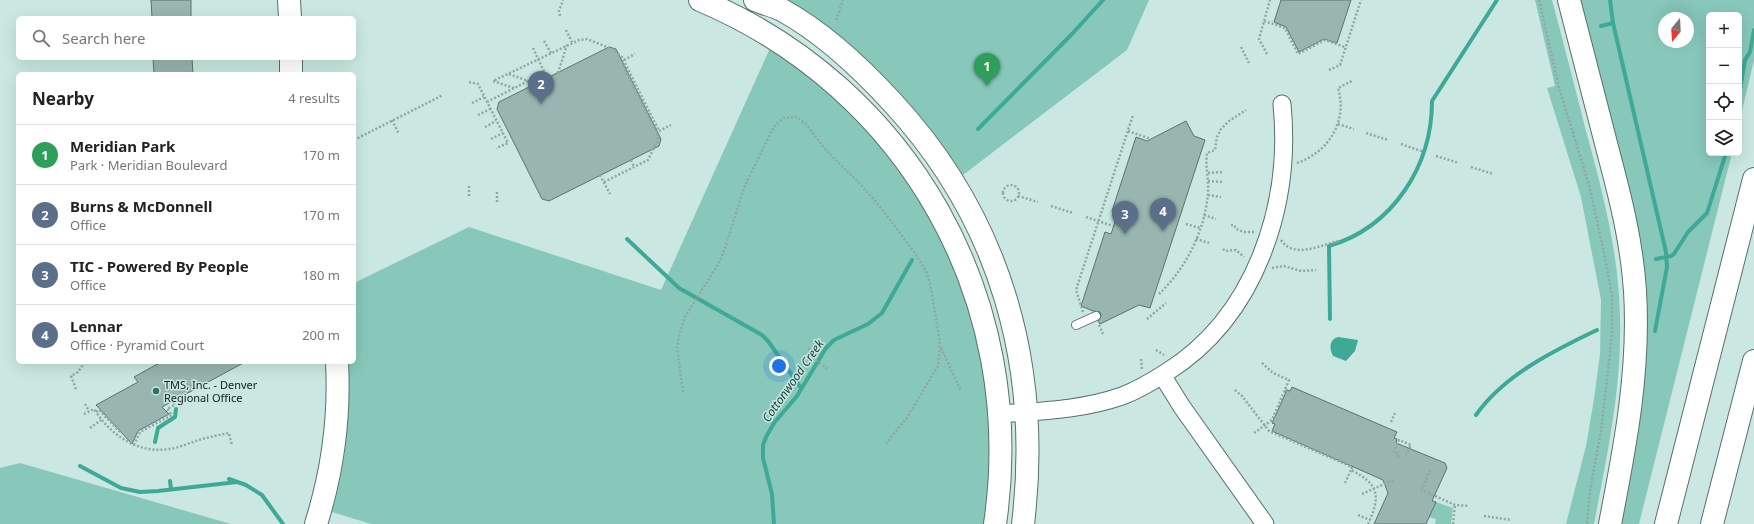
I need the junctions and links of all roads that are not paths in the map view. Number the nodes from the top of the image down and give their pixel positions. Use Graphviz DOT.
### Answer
graph roads {
  1 [pos="289,0"];
  2 [pos="700,0"];
  3 [pos="755,0"];
  4 [pos="1569,0"];
  5 [pos="774,5"];
  6 [pos="290,16"];
  7 [pos="291,60"];
  8 [pos="291,72"];
  9 [pos="1282,104"];
  10 [pos="1754,180"];
  11 [pos="1092,314"];
  12 [pos="1076,325"];
  13 [pos="1754,361"];
  14 [pos="337,364"];
  15 [pos="1162,375"];
  16 [pos="1027,412"];
  17 [pos="1000,414"];
  18 [pos="316,524"];
  19 [pos="995,524"];
  20 [pos="1023,524"];
  21 [pos="1265,524"];
  22 [pos="1610,524"];
  23 [pos="1666,524"];
  24 [pos="1712,524"];
  1 -- 6 [label="main road"];
  2 -- 17 [label="main road"];
  3 -- 5 [label="main road"];
  4 -- 22 [label="main road"];
  5 -- 16 [label="main road"];
  7 -- 8 [label="main road"];
  9 -- 15 [label="street"];
  10 -- 23 [label="main road"];
  11 -- 12 [label="lane"];
  13 -- 24 [label="main road"];
  14 -- 18 [label="main road"];
  15 -- 16 [label="street"];
  15 -- 21 [label="street"];
  16 -- 17 [label="street"];
  16 -- 20 [label="main road"];
  17 -- 19 [label="main road"];
}
